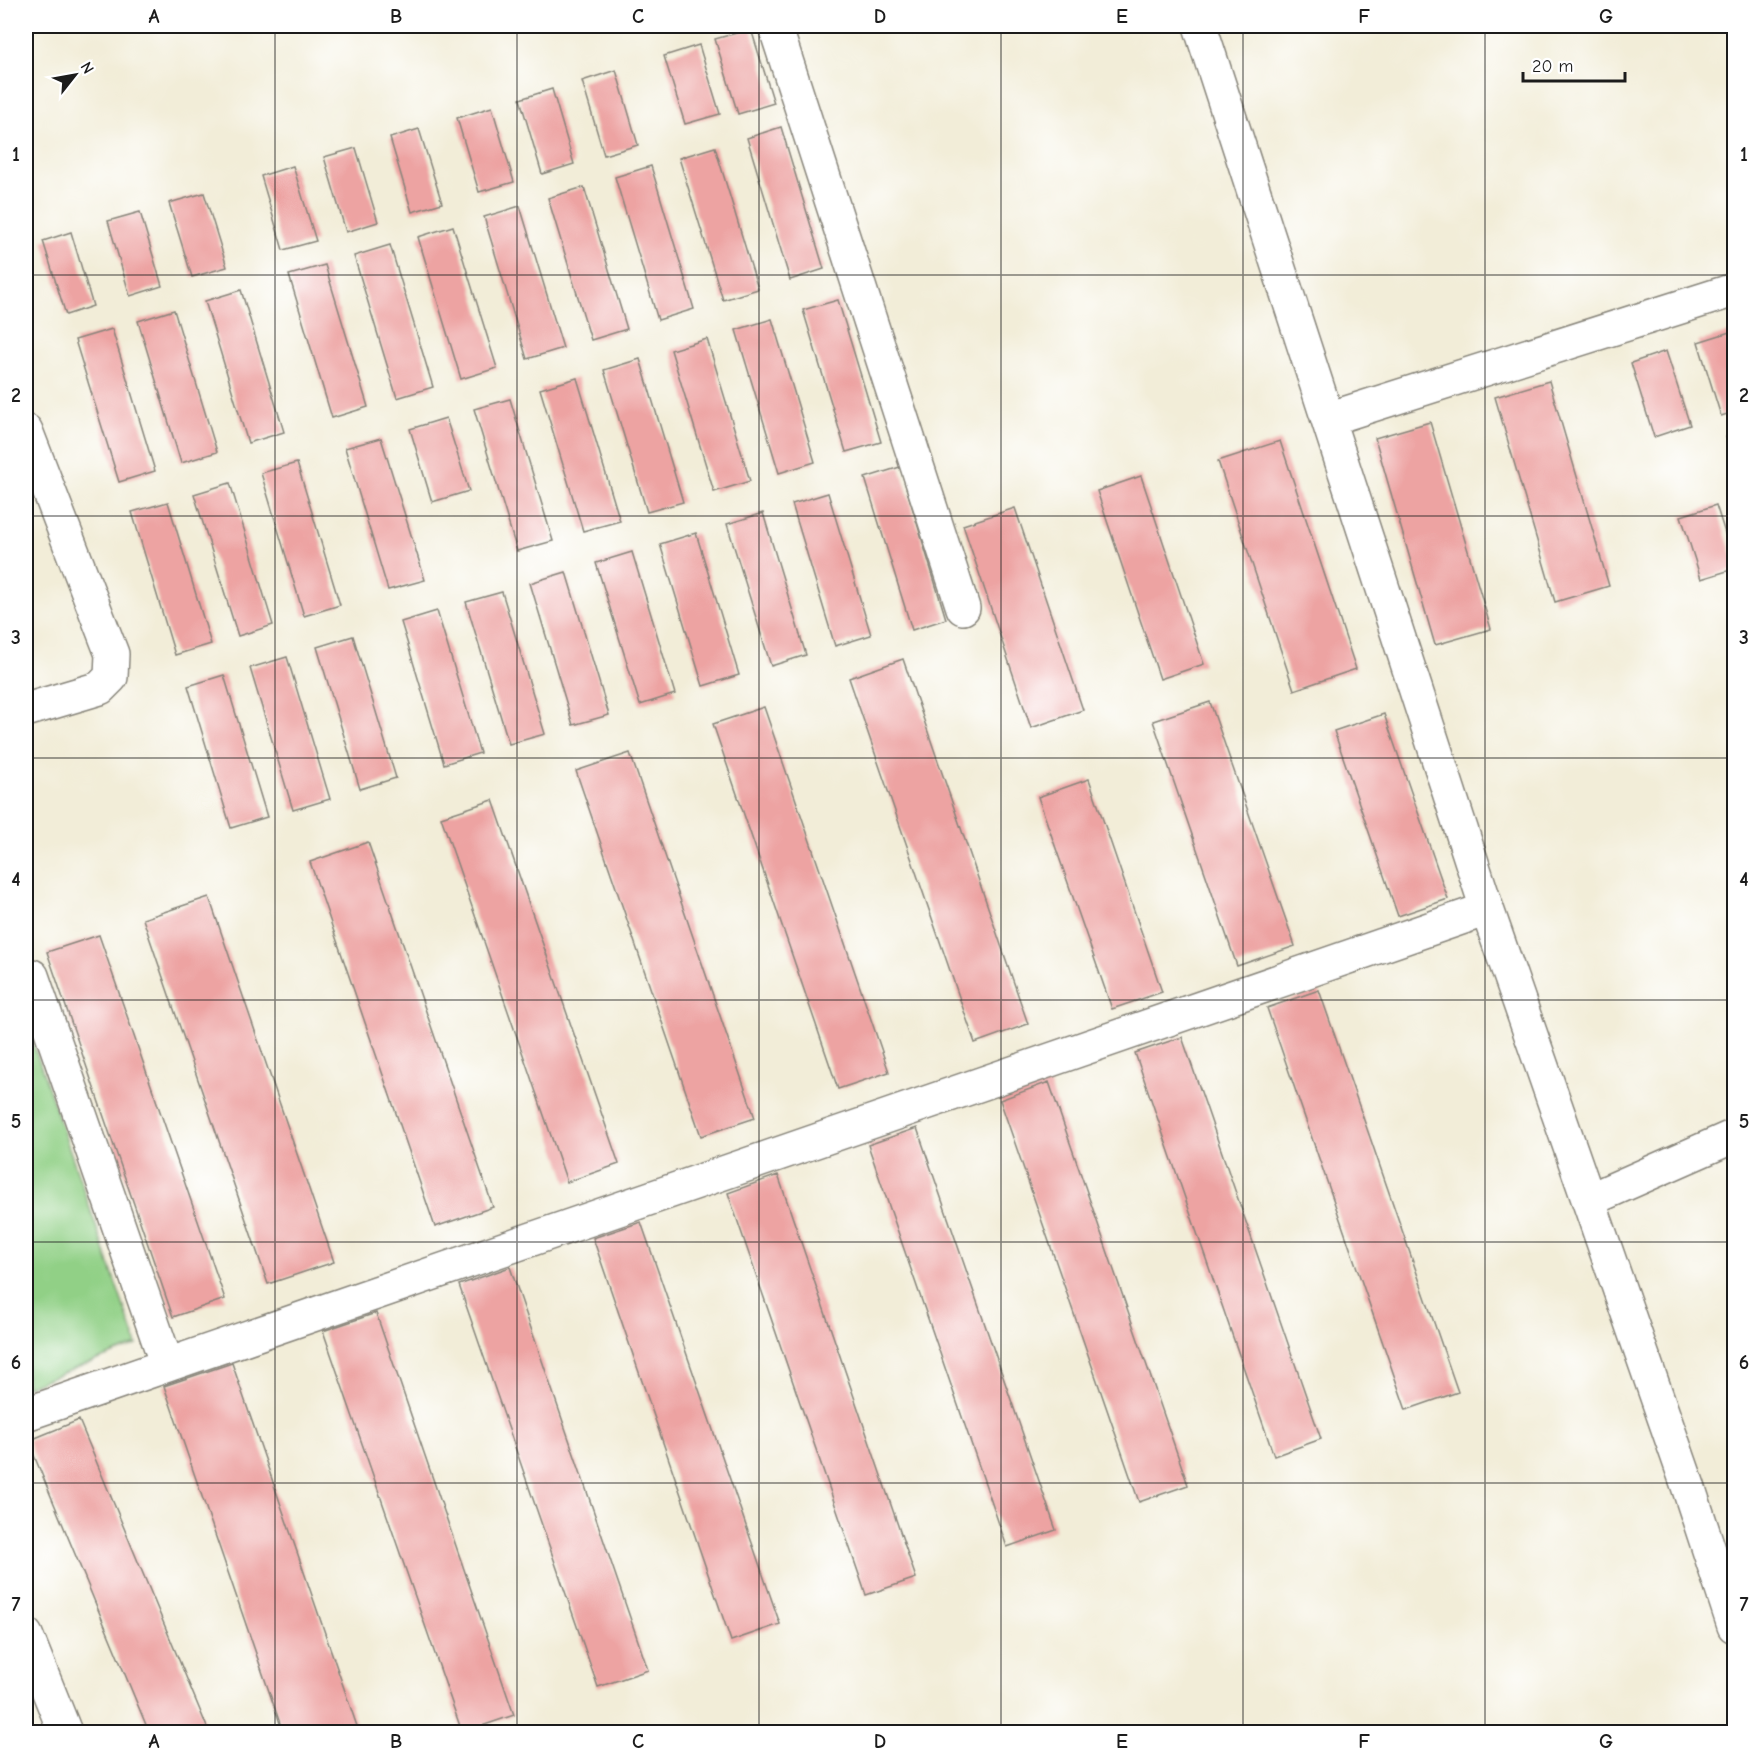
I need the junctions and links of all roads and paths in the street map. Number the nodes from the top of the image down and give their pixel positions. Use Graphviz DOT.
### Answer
graph roads {
  1 [pos="775,26"];
  2 [pos="1200,26"];
  3 [pos="1734,290"];
  4 [pos="1328,419"];
  5 [pos="26,430"];
  6 [pos="963,608"];
  7 [pos="26,710"];
  8 [pos="1487,909"];
  9 [pos="32,976"];
  10 [pos="1734,1136"];
  11 [pos="1589,1200"];
  12 [pos="167,1365"];
  13 [pos="26,1414"];
  14 [pos="1734,1626"];
  15 [pos="26,1635"];
  16 [pos="65,1732"];
  1 -- 6 [label="street"];
  2 -- 4 [label="street"];
  3 -- 4 [label="street"];
  4 -- 8 [label="street"];
  5 -- 7 [label="street"];
  8 -- 11 [label="street"];
  8 -- 12 [label="street"];
  9 -- 12 [label="street"];
  10 -- 11 [label="street"];
  11 -- 14 [label="street"];
  12 -- 13 [label="street"];
  15 -- 16 [label="street"];
}
